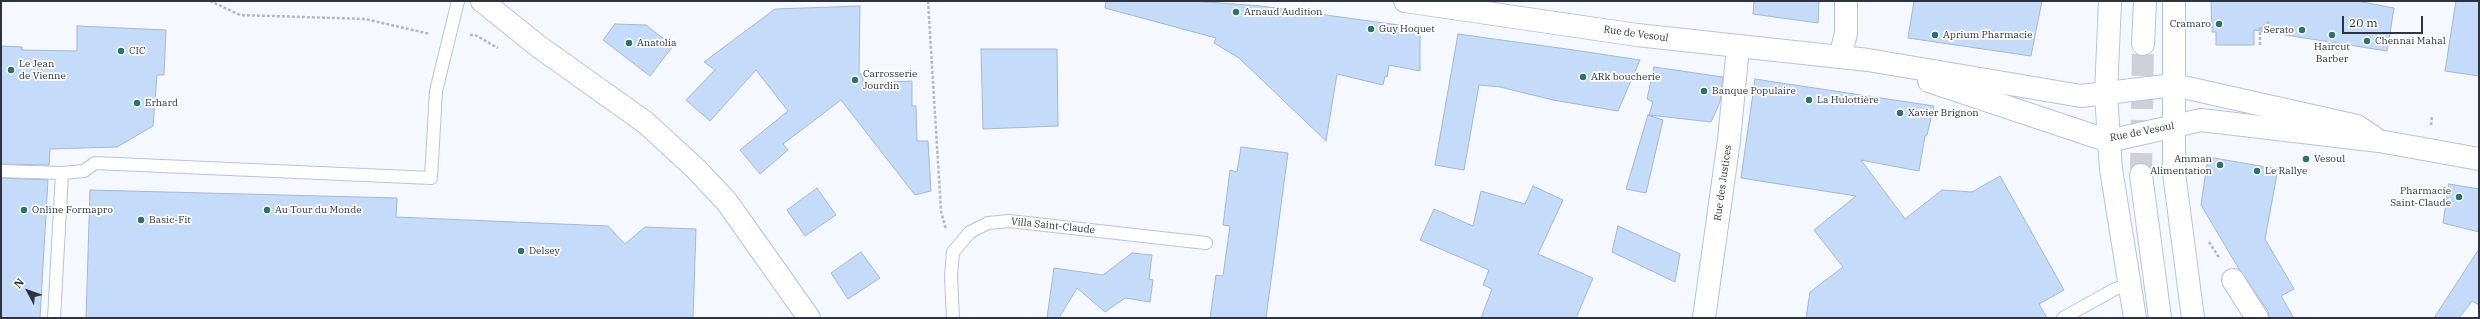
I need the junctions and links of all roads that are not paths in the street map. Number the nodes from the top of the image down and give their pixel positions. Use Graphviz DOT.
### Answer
graph roads {
  1 [pos="458,1"];
  2 [pos="482,1"];
  3 [pos="1405,1"];
  4 [pos="1846,1"];
  5 [pos="2110,1"];
  6 [pos="2145,1"];
  7 [pos="2174,1"];
  8 [pos="2143,44"];
  9 [pos="1738,47"];
  10 [pos="1840,58"];
  11 [pos="1868,60"];
  12 [pos="2174,85"];
  13 [pos="2106,93"];
  14 [pos="2174,126"];
  15 [pos="2109,141"];
  16 [pos="2379,141"];
  17 [pos="2479,159"];
  18 [pos="1,171"];
  19 [pos="62,173"];
  20 [pos="2141,175"];
  21 [pos="1206,243"];
  22 [pos="2233,280"];
  23 [pos="2129,285"];
  24 [pos="54,318"];
  25 [pos="809,318"];
  26 [pos="953,318"];
  27 [pos="1704,318"];
  28 [pos="2063,318"];
  29 [pos="2135,318"];
  30 [pos="2160,318"];
  31 [pos="2193,318"];
  32 [pos="2257,318"];
  1 -- 19 [label="lane"];
  2 -- 25 [label="main road"];
  3 -- 9 [label="main road, Rue de Vesoul"];
  4 -- 10 [label="main road"];
  5 -- 13 [label="main road"];
  6 -- 8 [label="main road"];
  7 -- 12 [label="main road"];
  9 -- 10 [label="main road, Rue de Vesoul"];
  9 -- 27 [label="main road, Rue des Justices"];
  10 -- 11 [label="main road, Rue de Vesoul"];
  11 -- 13 [label="main road, Rue de Vesoul"];
  11 -- 15 [label="main road, Rue de Vesoul"];
  12 -- 13 [label="main road, Rue de Vesoul"];
  12 -- 14 [label="main road"];
  12 -- 16 [label="main road, Rue de Vesoul"];
  13 -- 15 [label="main road"];
  14 -- 15 [label="main road, Rue de Vesoul"];
  14 -- 16 [label="main road, Rue de Vesoul"];
  14 -- 31 [label="main road"];
  15 -- 23 [label="main road"];
  16 -- 17 [label="main road, Rue de Vesoul"];
  18 -- 19 [label="lane"];
  19 -- 24 [label="lane"];
  20 -- 30 [label="main road"];
  21 -- 26 [label="lane, Villa Saint-Claude"];
  22 -- 32 [label="main road"];
  23 -- 28 [label="lane"];
  23 -- 29 [label="main road"];
}
